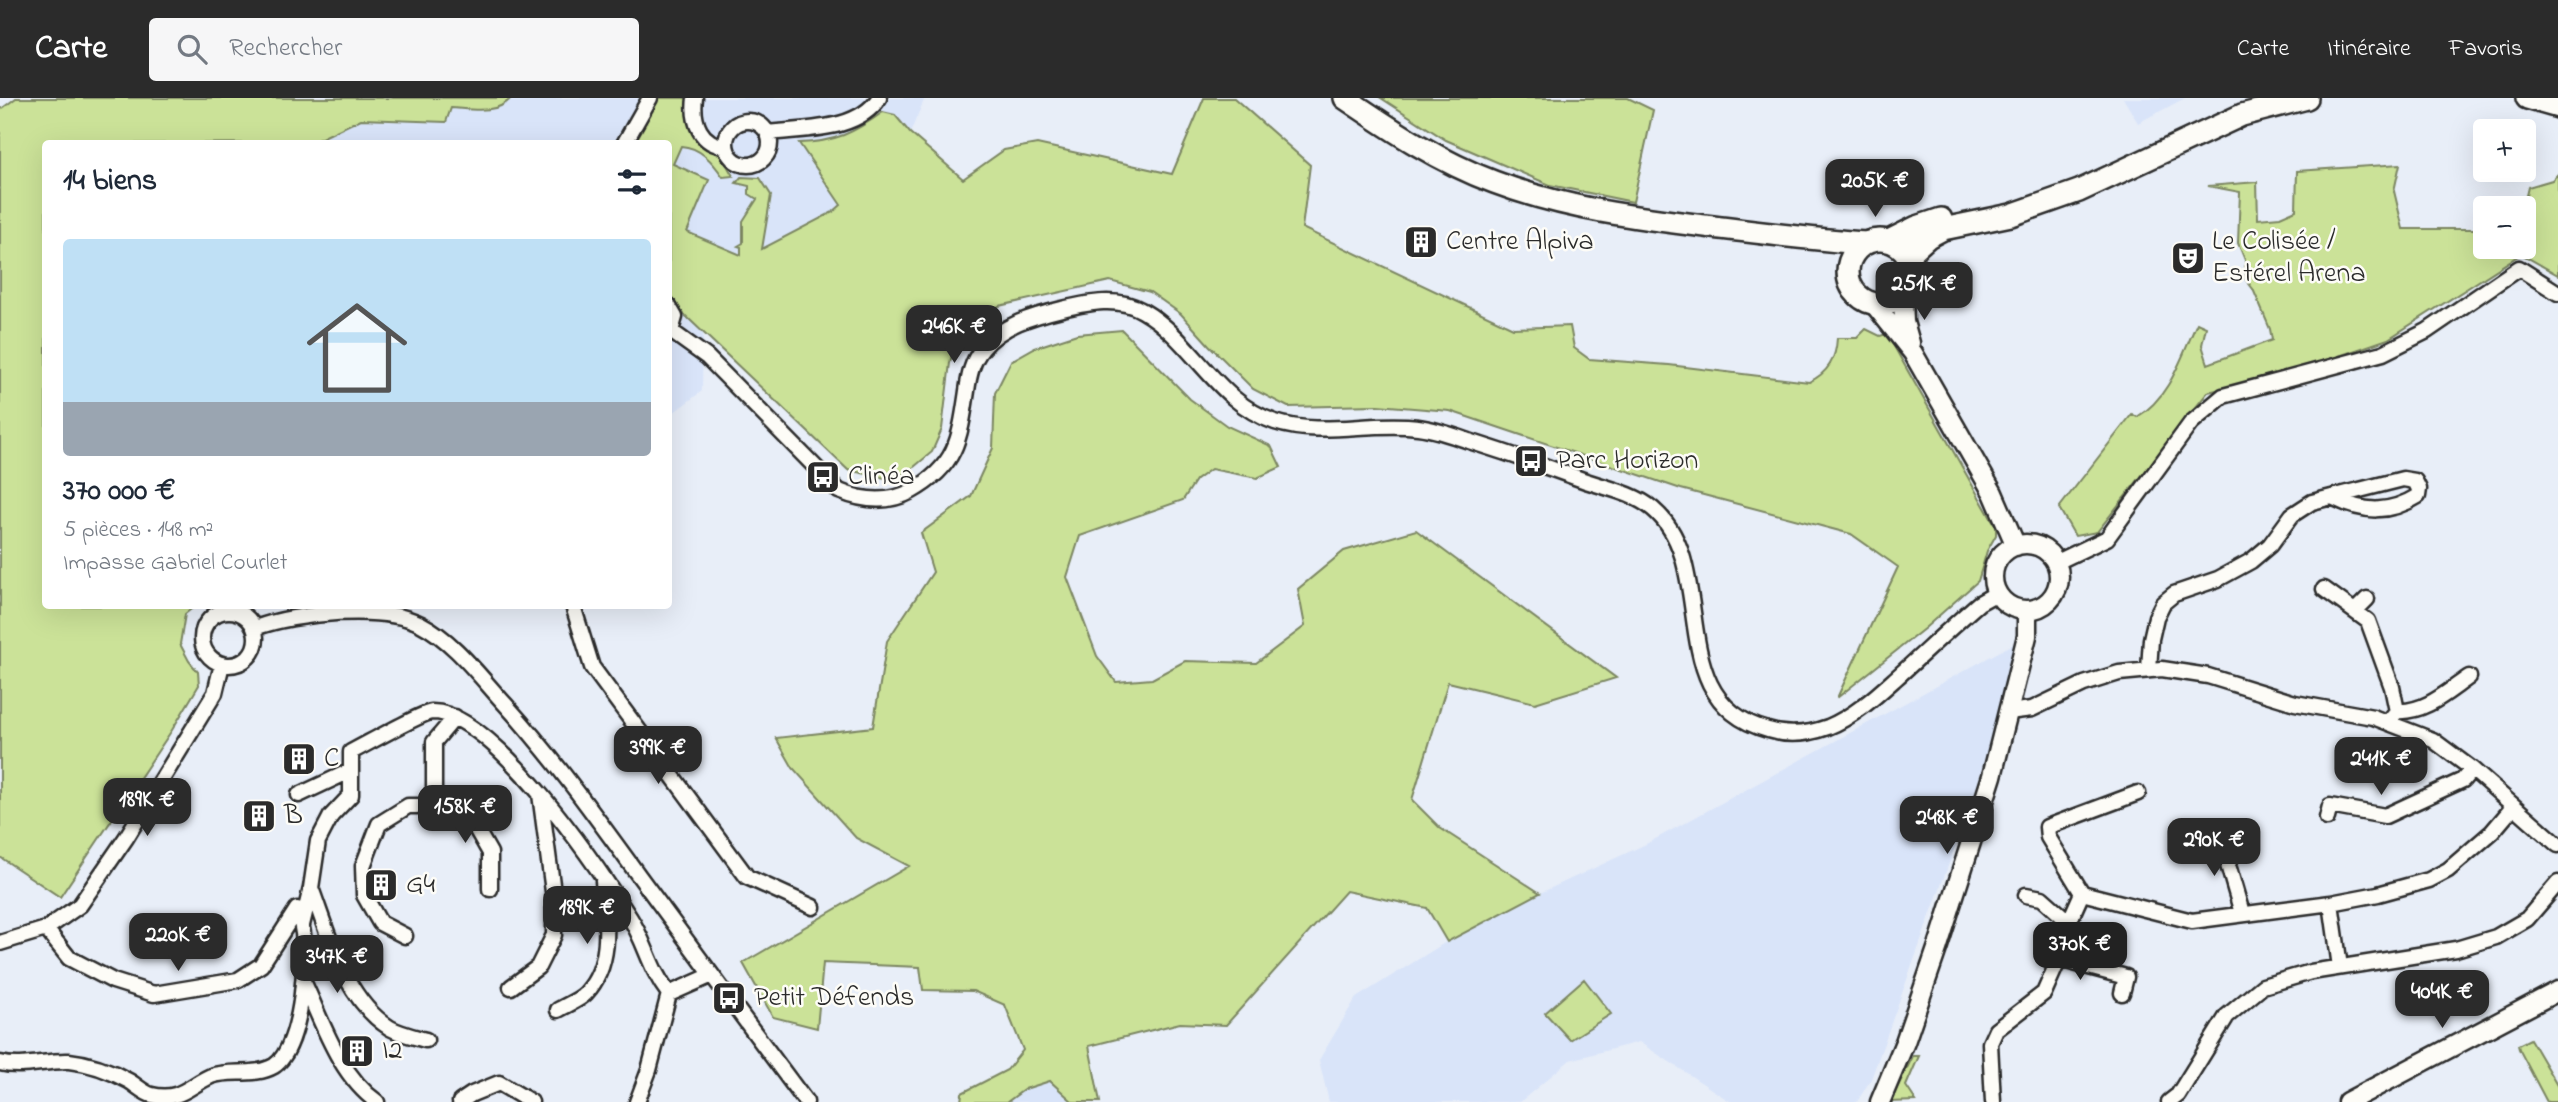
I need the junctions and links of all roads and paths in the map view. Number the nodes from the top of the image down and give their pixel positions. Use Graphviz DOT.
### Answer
graph roads {
  1 [pos="650,98"];
  2 [pos="695,98"];
  3 [pos="879,98"];
  4 [pos="1345,98"];
  5 [pos="2252,98"];
  6 [pos="2307,98"];
  7 [pos="2527,98"];
  8 [pos="2558,107"];
  9 [pos="768,133"];
  10 [pos="626,140"];
  11 [pos="726,146"];
  12 [pos="1805,238"];
  13 [pos="1889,241"];
  14 [pos="1867,243"];
  15 [pos="1907,256"];
  16 [pos="1847,268"];
  17 [pos="2558,293"];
  18 [pos="1903,295"];
  19 [pos="1874,304"];
  20 [pos="672,331"];
  21 [pos="1913,353"];
  22 [pos="2334,498"];
  23 [pos="2016,546"];
  24 [pos="2055,563"];
  25 [pos="2324,589"];
  26 [pos="1997,593"];
  27 [pos="2367,599"];
  28 [pos="241,609"];
  29 [pos="574,609"];
  30 [pos="2027,610"];
  31 [pos="2355,611"];
  32 [pos="255,628"];
  33 [pos="222,664"];
  34 [pos="2149,669"];
  35 [pos="2469,677"];
  36 [pos="2008,712"];
  37 [pos="2393,716"];
  38 [pos="455,717"];
  39 [pos="2472,769"];
  40 [pos="350,771"];
  41 [pos="539,789"];
  42 [pos="2138,793"];
  43 [pos="299,795"];
  44 [pos="434,806"];
  45 [pos="2514,806"];
  46 [pos="2327,818"];
  47 [pos="2231,834"];
  48 [pos="2558,845"];
  49 [pos="603,880"];
  50 [pos="2558,883"];
  51 [pos="311,888"];
  52 [pos="490,889"];
  53 [pos="2082,893"];
  54 [pos="2026,895"];
  55 [pos="2332,903"];
  56 [pos="813,906"];
  57 [pos="2242,913"];
  58 [pos="2068,922"];
  59 [pos="302,925"];
  60 [pos="46,929"];
  61 [pos="405,936"];
  62 [pos="0,943"];
  63 [pos="2059,959"];
  64 [pos="2340,967"];
  65 [pos="712,975"];
  66 [pos="305,985"];
  67 [pos="511,987"];
  68 [pos="2558,991"];
  69 [pos="2122,993"];
  70 [pos="668,994"];
  71 [pos="558,1010"];
  72 [pos="426,1041"];
  73 [pos="0,1063"];
  74 [pos="377,1102"];
  75 [pos="460,1102"];
  76 [pos="531,1102"];
  77 [pos="637,1102"];
  78 [pos="806,1102"];
  79 [pos="1880,1102"];
  80 [pos="1993,1102"];
  81 [pos="2169,1102"];
  82 [pos="2347,1102"];
  1 -- 10 [label="street"];
  2 -- 11 [label="street"];
  3 -- 9 [label="street"];
  4 -- 12 [label="main road"];
  5 -- 13 [label="main road"];
  6 -- 15 [label="main road"];
  7 -- 8 [label="main road"];
  9 -- 11 [label="street"];
  9 -- 11 [label="street"];
  12 -- 14 [label="main road"];
  12 -- 16 [label="main road"];
  13 -- 14 [label="main road"];
  13 -- 15 [label="main road"];
  14 -- 16 [label="main road"];
  15 -- 18 [label="main road"];
  16 -- 19 [label="main road"];
  17 -- 24 [label="street"];
  18 -- 19 [label="main road"];
  18 -- 21 [label="street"];
  19 -- 21 [label="street"];
  20 -- 26 [label="street"];
  21 -- 23 [label="street"];
  22 -- 22 [label="street"];
  22 -- 34 [label="street"];
  23 -- 24 [label="street"];
  23 -- 26 [label="street"];
  24 -- 30 [label="street"];
  25 -- 31 [label="street"];
  26 -- 30 [label="street"];
  27 -- 31 [label="street"];
  28 -- 32 [label="street"];
  28 -- 33 [label="street"];
  29 -- 56 [label="street"];
  30 -- 36 [label="street"];
  31 -- 37 [label="street"];
  32 -- 33 [label="street"];
  32 -- 65 [label="street"];
  33 -- 60 [label="street"];
  34 -- 36 [label="street"];
  34 -- 37 [label="street"];
  35 -- 37 [label="street"];
  36 -- 79 [label="street"];
  37 -- 39 [label="street"];
  38 -- 40 [label="street"];
  38 -- 41 [label="street"];
  38 -- 44 [label="street"];
  39 -- 45 [label="street"];
  39 -- 46 [label="street"];
  40 -- 43 [label="street"];
  40 -- 51 [label="street"];
  41 -- 49 [label="street"];
  41 -- 67 [label="street"];
  42 -- 53 [label="street"];
  44 -- 52 [label="street"];
  44 -- 61 [label="street"];
  45 -- 48 [label="street"];
  45 -- 55 [label="street"];
  47 -- 57 [label="street"];
  49 -- 70 [label="street"];
  49 -- 71 [label="street"];
  50 -- 64 [label="street"];
  51 -- 59 [label="street"];
  51 -- 72 [label="street"];
  53 -- 57 [label="street"];
  53 -- 58 [label="street"];
  54 -- 58 [label="street"];
  55 -- 57 [label="street"];
  55 -- 64 [label="street"];
  58 -- 63 [label="street"];
  59 -- 60 [label="street"];
  59 -- 66 [label="street"];
  60 -- 62 [label="street"];
  63 -- 69 [label="street"];
  63 -- 80 [label="street"];
  64 -- 81 [label="street"];
  65 -- 70 [label="street"];
  65 -- 78 [label="street"];
  66 -- 73 [label="street"];
  66 -- 74 [label="street"];
  68 -- 82 [label="street"];
  70 -- 77 [label="street"];
  75 -- 76 [label="street"];
}
